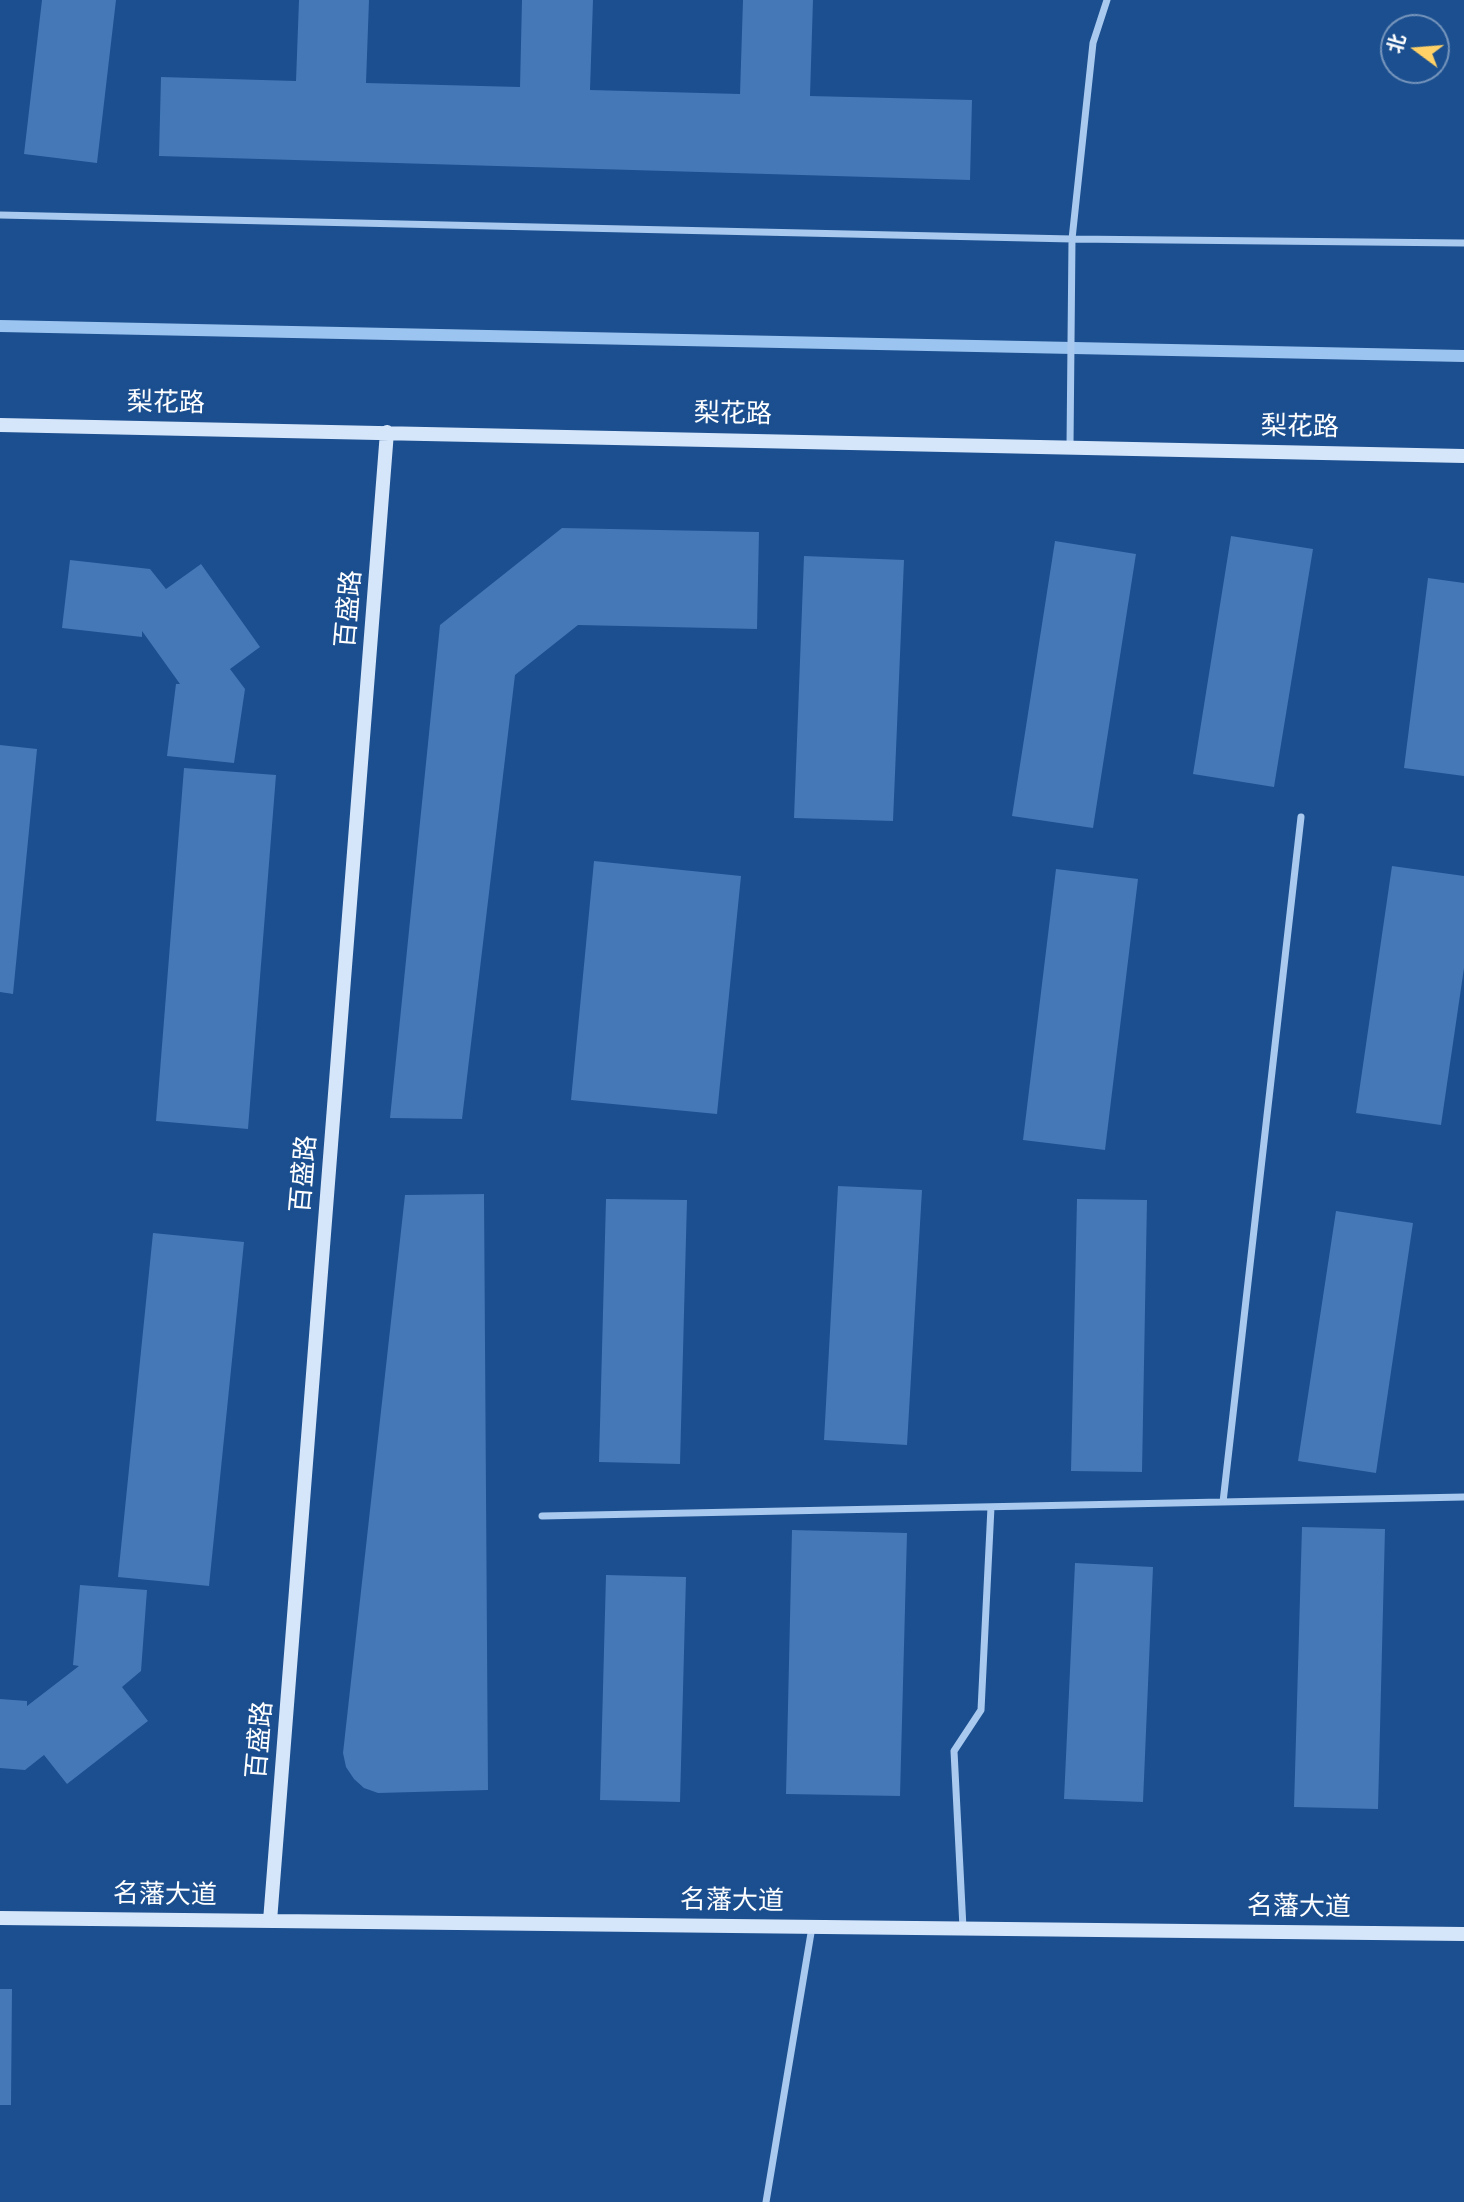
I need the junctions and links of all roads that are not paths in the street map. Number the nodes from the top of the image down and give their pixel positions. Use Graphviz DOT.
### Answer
graph roads {
  1 [pos="1107,0"];
  2 [pos="0,215"];
  3 [pos="1072,239"];
  4 [pos="1464,243"];
  5 [pos="0,425"];
  6 [pos="387,432"];
  7 [pos="1070,446"];
  8 [pos="1464,456"];
  9 [pos="1301,817"];
  10 [pos="1464,1497"];
  11 [pos="1223,1502"];
  12 [pos="990,1507"];
  13 [pos="542,1516"];
  14 [pos="0,1918"];
  15 [pos="270,1921"];
  16 [pos="812,1927"];
  17 [pos="963,1928"];
  18 [pos="1464,1934"];
  19 [pos="766,2202"];
  1 -- 3 [label="street"];
  2 -- 3 [label="street"];
  3 -- 4 [label="street"];
  3 -- 7 [label="street"];
  5 -- 6 [label="main road, 梨花路"];
  6 -- 7 [label="main road, 梨花路"];
  6 -- 15 [label="main road, 百盛路"];
  7 -- 8 [label="main road, 梨花路"];
  9 -- 11 [label="street"];
  10 -- 11 [label="street"];
  11 -- 12 [label="street"];
  12 -- 13 [label="street"];
  12 -- 17 [label="street"];
  14 -- 15 [label="main road, 名藩大道"];
  15 -- 16 [label="main road, 名藩大道"];
  16 -- 17 [label="main road, 名藩大道"];
  16 -- 19 [label="street"];
  17 -- 18 [label="main road, 名藩大道"];
}
